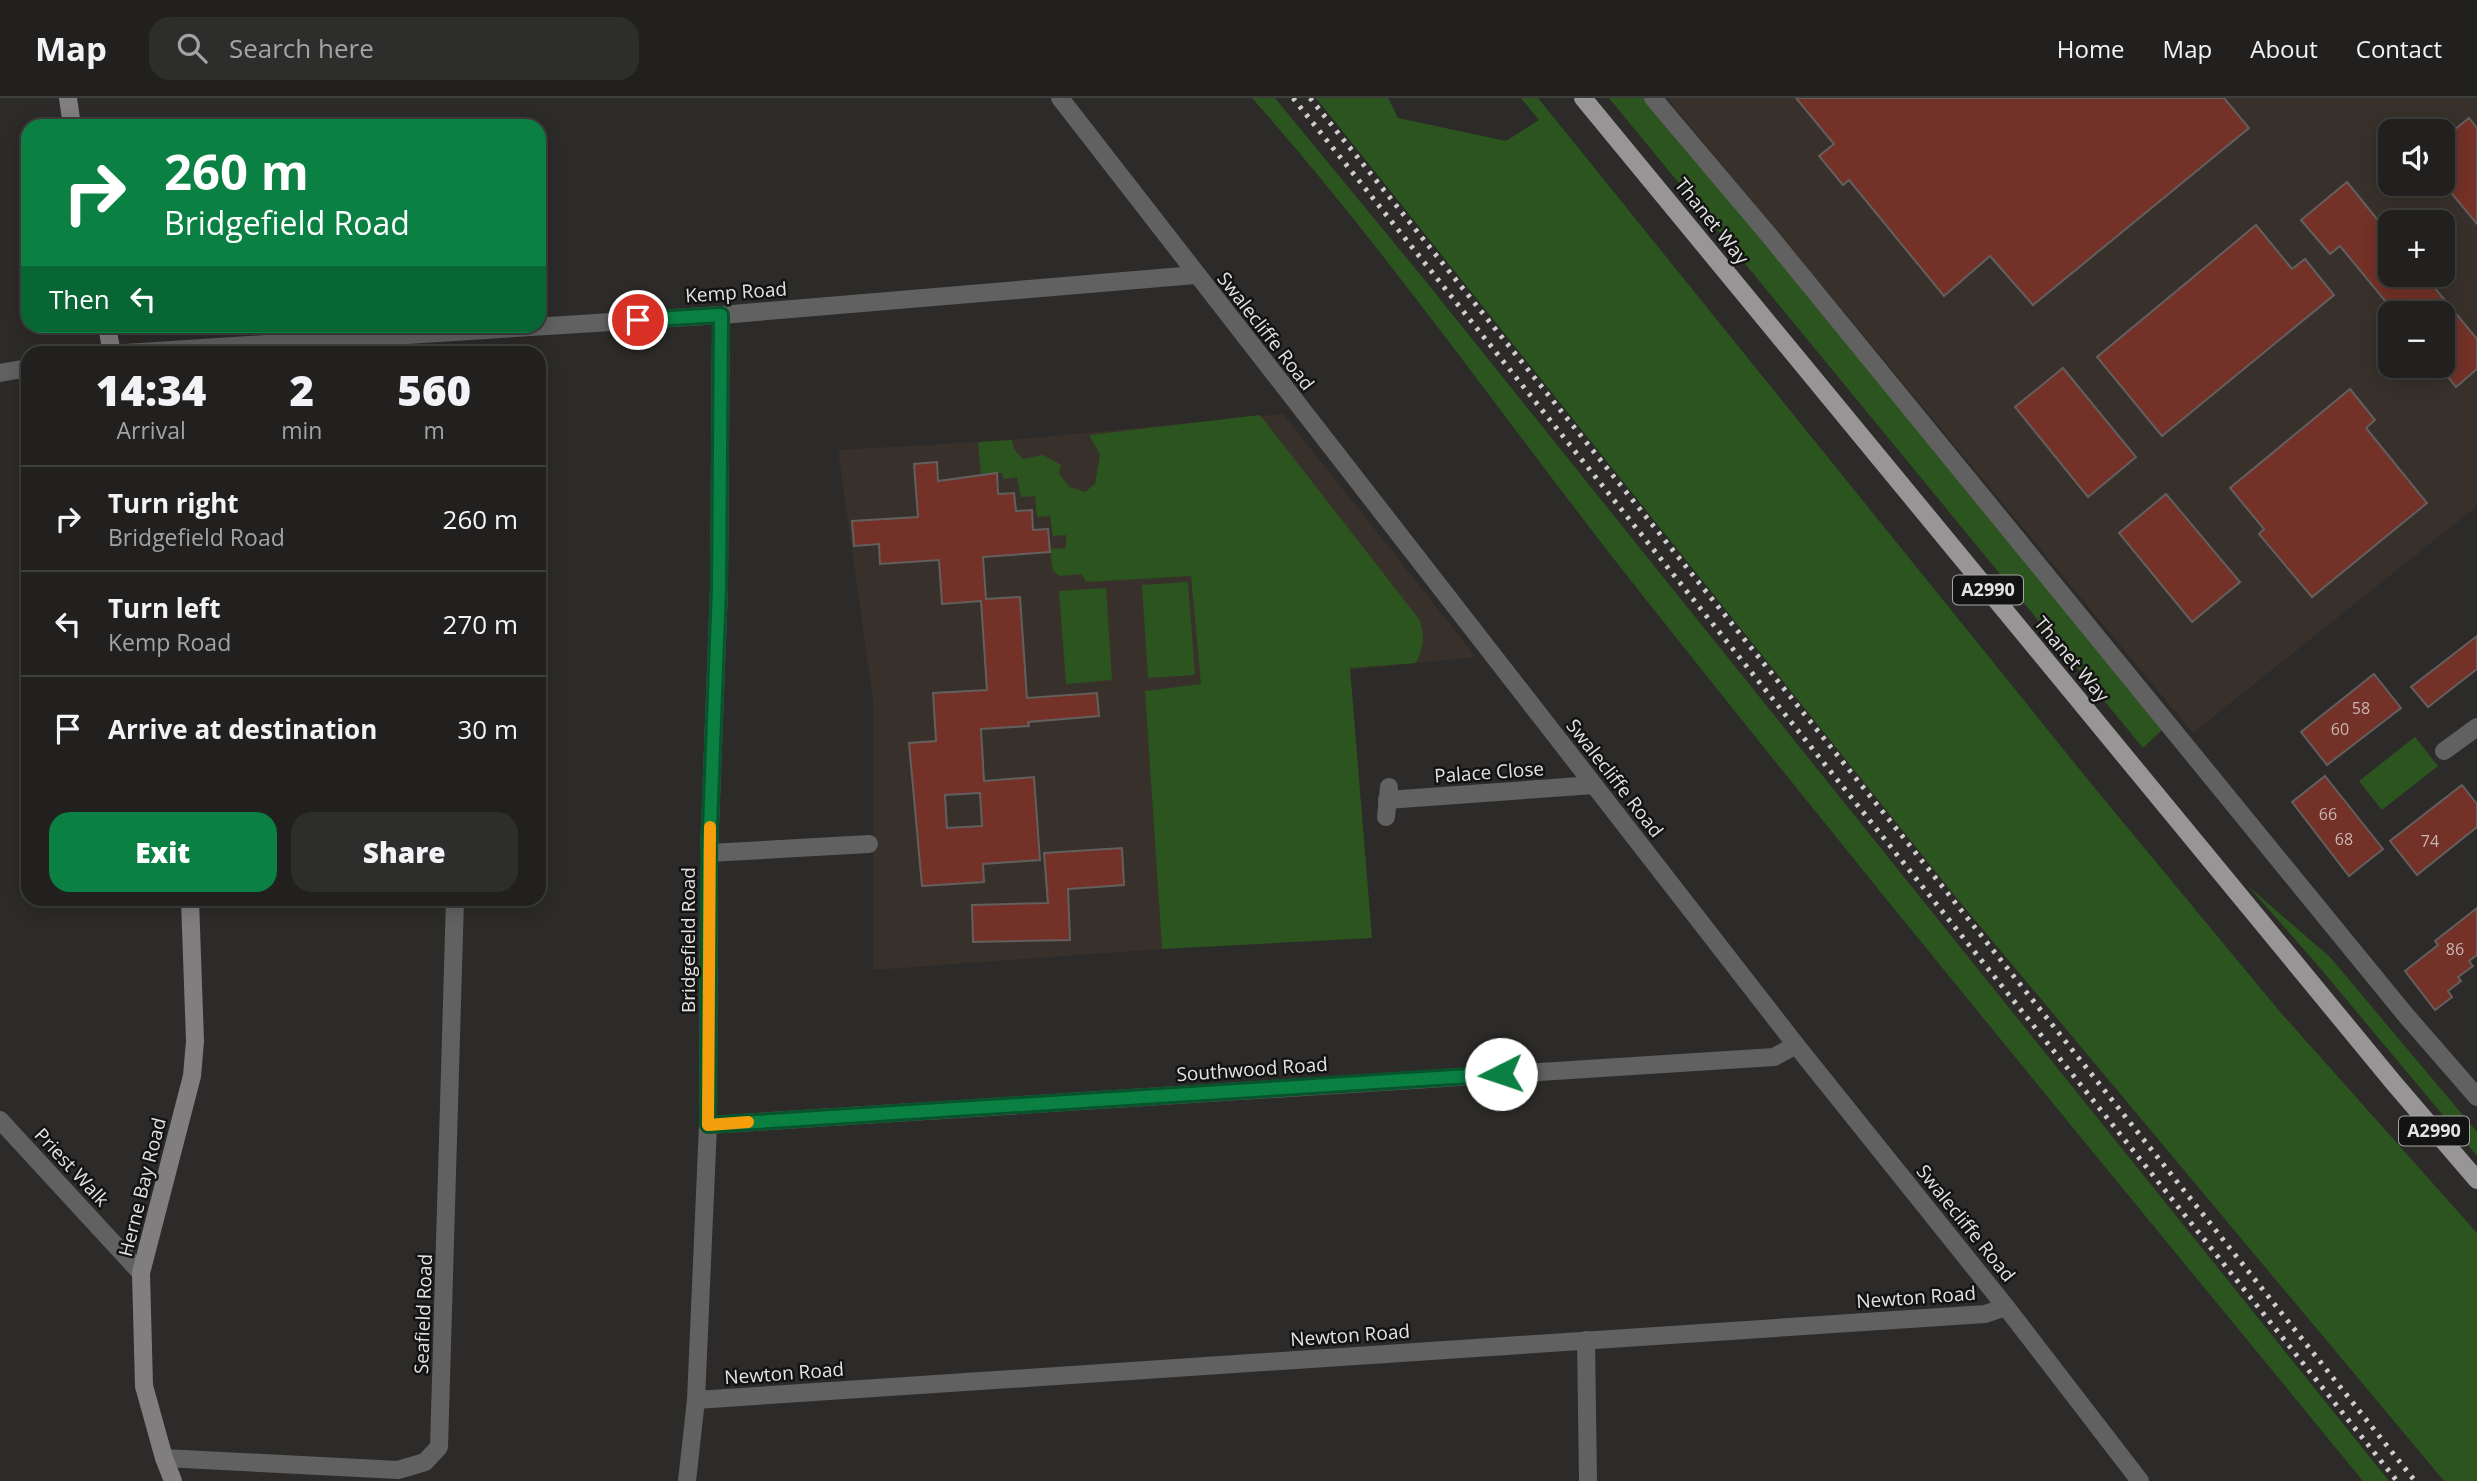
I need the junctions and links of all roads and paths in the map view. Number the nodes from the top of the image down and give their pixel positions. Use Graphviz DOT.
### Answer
graph roads {
  1 [pos="68,98"];
  2 [pos="1060,98"];
  3 [pos="1583,98"];
  4 [pos="1653,98"];
  5 [pos="71,119"];
  6 [pos="1195,275"];
  7 [pos="721,315"];
  8 [pos="546,326"];
  9 [pos="432,333"];
  10 [pos="223,346"];
  11 [pos="21,369"];
  12 [pos="0,373"];
  13 [pos="2477,727"];
  14 [pos="2444,751"];
  15 [pos="1594,785"];
  16 [pos="1387,801"];
  17 [pos="869,844"];
  18 [pos="709,853"];
  19 [pos="190,906"];
  20 [pos="456,906"];
  21 [pos="1796,1045"];
  22 [pos="2477,1097"];
  23 [pos="0,1120"];
  24 [pos="708,1125"];
  25 [pos="2477,1180"];
  26 [pos="141,1273"];
  27 [pos="2006,1307"];
  28 [pos="1586,1340"];
  29 [pos="696,1400"];
  30 [pos="164,1458"];
  31 [pos="173,1481"];
  32 [pos="687,1481"];
  33 [pos="1588,1481"];
  34 [pos="2140,1481"];
  1 -- 5 [label="main road"];
  2 -- 6 [label="street, Swalecliffe Road"];
  3 -- 25 [label="main road, Thanet Way / A2990"];
  4 -- 22 [label="street"];
  6 -- 7 [label="street, Kemp Road"];
  6 -- 15 [label="street, Swalecliffe Road"];
  7 -- 8 [label="street, Kemp Road"];
  7 -- 18 [label="street, Bridgefield Road"];
  9 -- 10 [label="street, Kemp Road"];
  11 -- 12 [label="street"];
  13 -- 14 [label="street"];
  15 -- 16 [label="street, Palace Close"];
  15 -- 21 [label="street, Swalecliffe Road"];
  17 -- 18 [label="street"];
  18 -- 24 [label="street, Bridgefield Road"];
  19 -- 26 [label="main road, Herne Bay Road"];
  20 -- 30 [label="street, Seafield Road"];
  21 -- 24 [label="street, Southwood Road"];
  21 -- 27 [label="street, Swalecliffe Road"];
  23 -- 26 [label="street, Priest Walk"];
  24 -- 29 [label="street, Bridgefield Road"];
  26 -- 30 [label="main road, Herne Bay Road"];
  27 -- 28 [label="street, Newton Road"];
  27 -- 34 [label="street, Swalecliffe Road"];
  28 -- 29 [label="street, Newton Road"];
  28 -- 33 [label="street"];
  29 -- 32 [label="street, Bridgefield Road"];
  30 -- 31 [label="main road, Herne Bay Road"];
}
